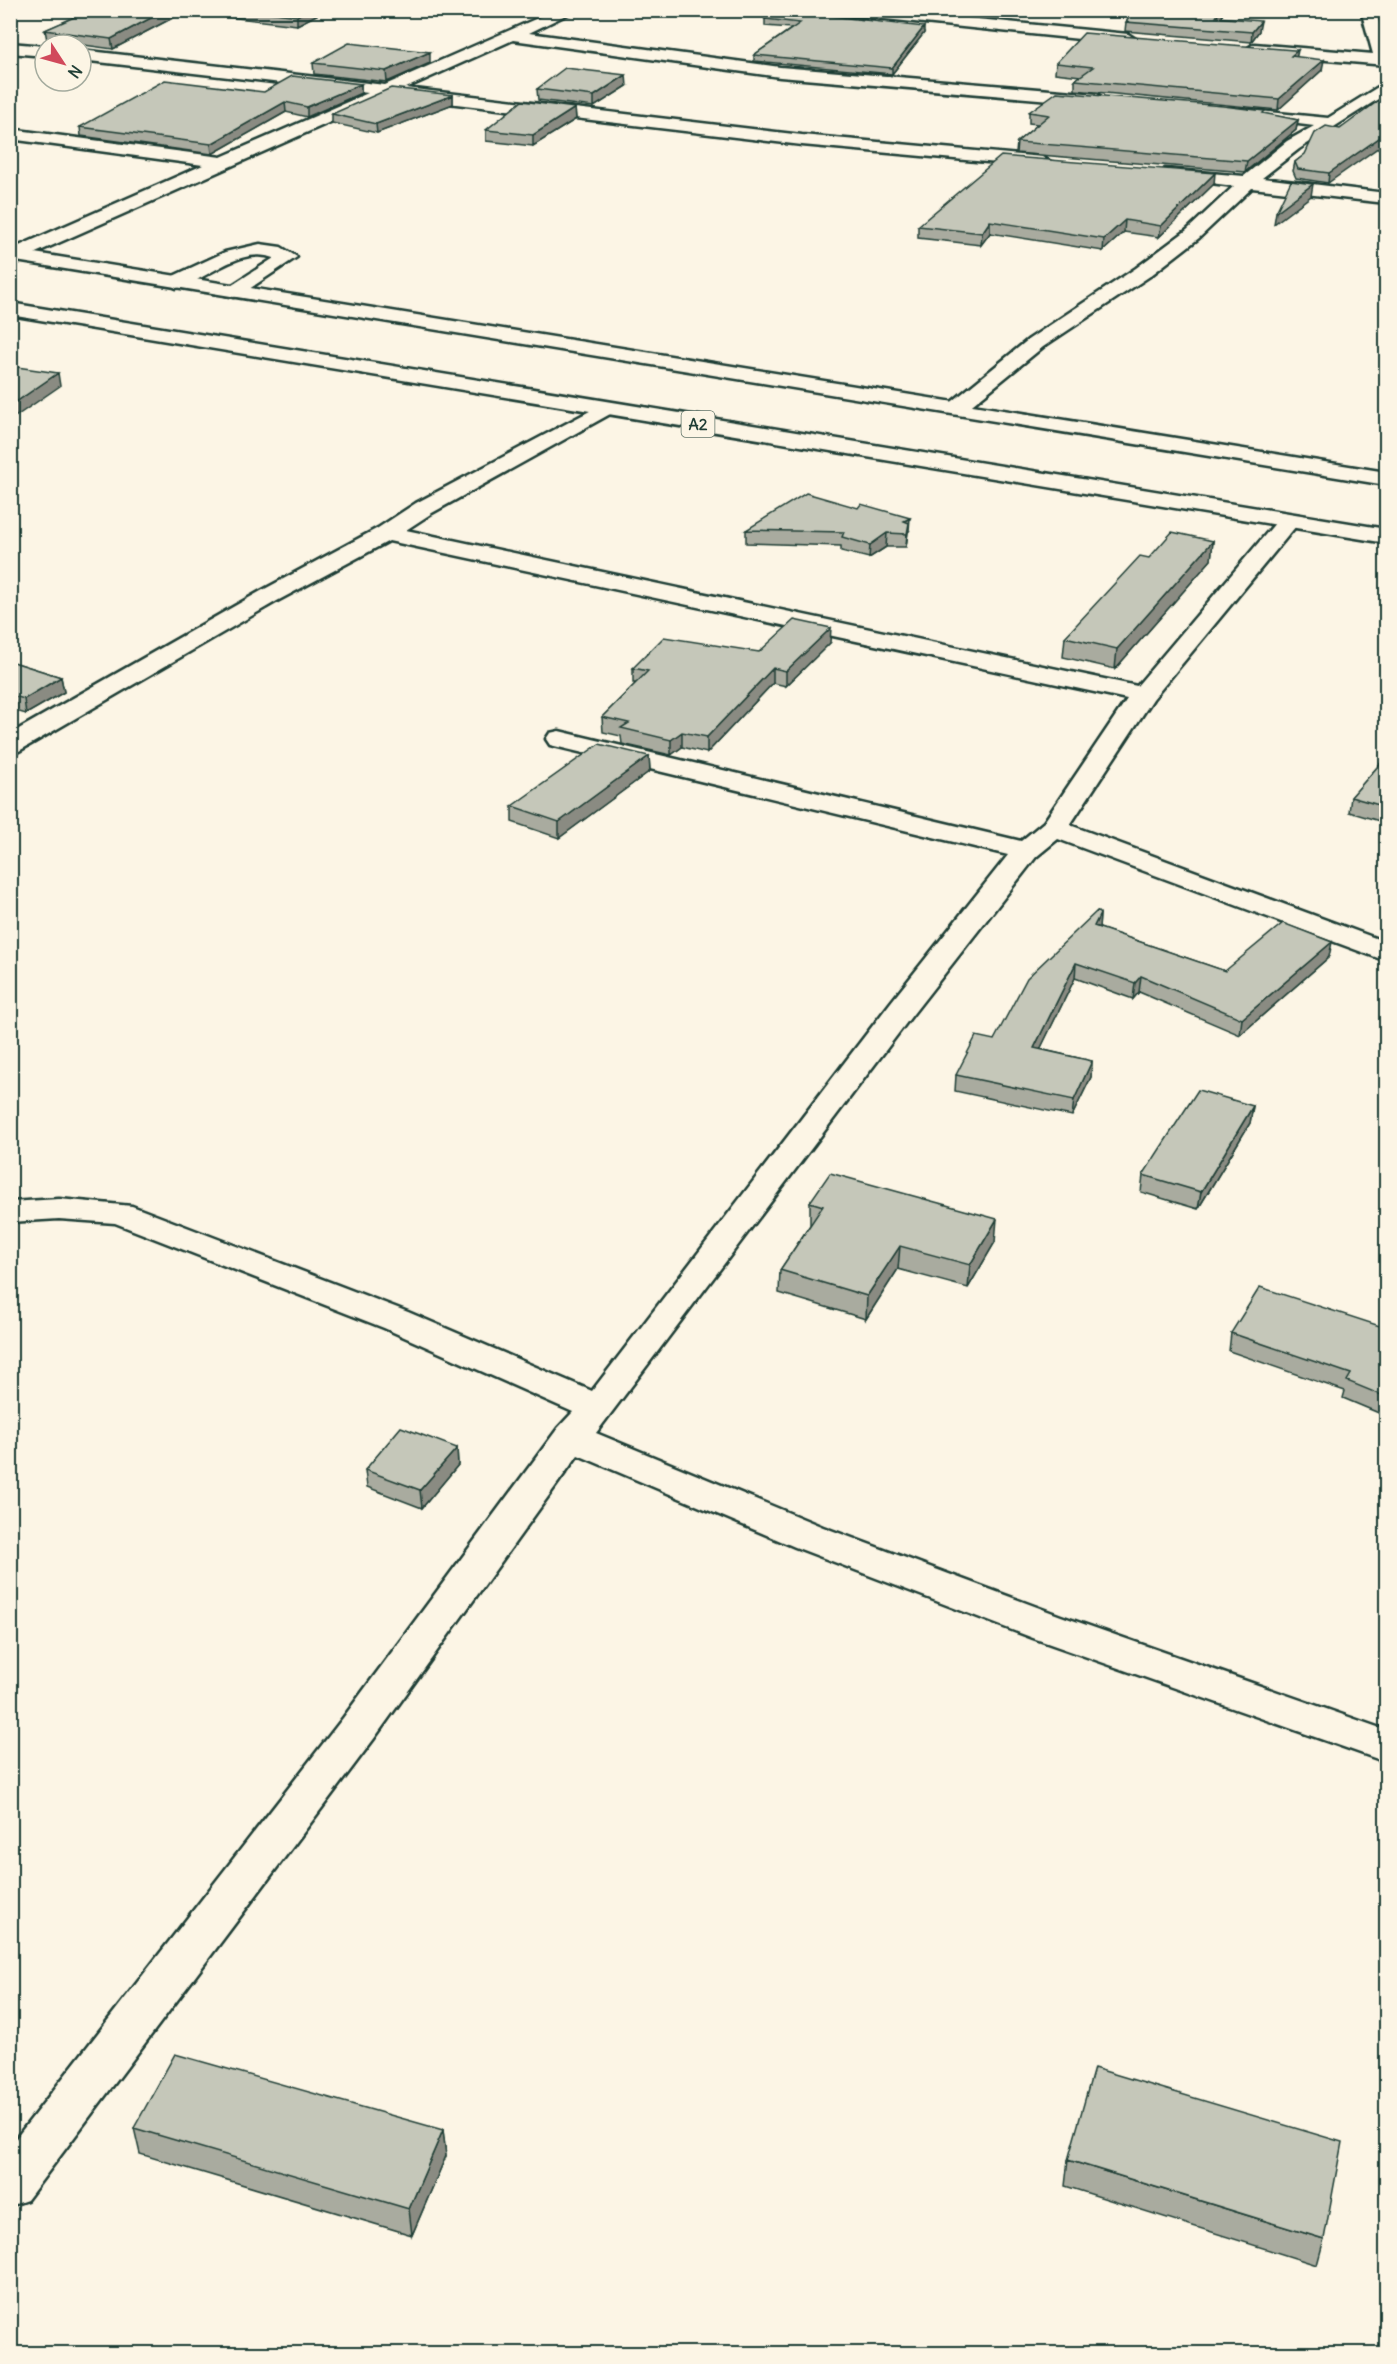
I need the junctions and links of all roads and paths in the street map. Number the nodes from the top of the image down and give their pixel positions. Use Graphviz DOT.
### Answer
graph roads {
  1 [pos="569,10"];
  2 [pos="837,10"];
  3 [pos="1368,10"];
  4 [pos="1081,18"];
  5 [pos="1073,34"];
  6 [pos="508,35"];
  7 [pos="1144,40"];
  8 [pos="10,48"];
  9 [pos="1239,48"];
  10 [pos="33,50"];
  11 [pos="93,56"];
  12 [pos="1384,60"];
  13 [pos="1386,87"];
  14 [pos="388,89"];
  15 [pos="1108,100"];
  16 [pos="1222,110"];
  17 [pos="1331,123"];
  18 [pos="10,134"];
  19 [pos="224,162"];
  20 [pos="1055,163"];
  21 [pos="1148,171"];
  22 [pos="1252,180"];
  23 [pos="1386,198"];
  24 [pos="13,255"];
  25 [pos="176,282"];
  26 [pos="233,291"];
  27 [pos="10,309"];
  28 [pos="605,409"];
  29 [pos="956,409"];
  30 [pos="1386,479"];
  31 [pos="1290,520"];
  32 [pos="386,533"];
  33 [pos="1386,536"];
  34 [pos="1143,695"];
  35 [pos="559,739"];
  36 [pos="10,745"];
  37 [pos="1054,828"];
  38 [pos="1026,851"];
  39 [pos="1386,952"];
  40 [pos="10,1212"];
  41 [pos="598,1408"];
  42 [pos="571,1437"];
  43 [pos="1386,1746"];
  44 [pos="10,2184"];
  1 -- 6 [label="main road"];
  2 -- 5 [label="main road"];
  3 -- 12 [label="main road"];
  4 -- 5 [label="main road"];
  5 -- 7 [label="main road"];
  6 -- 14 [label="main road"];
  6 -- 15 [label="main road"];
  8 -- 10 [label="main road"];
  9 -- 12 [label="main road"];
  11 -- 14 [label="main road"];
  13 -- 17 [label="main road"];
  14 -- 19 [label="main road"];
  14 -- 20 [label="main road"];
  16 -- 17 [label="main road"];
  17 -- 22 [label="main road"];
  18 -- 19 [label="main road"];
  19 -- 24 [label="main road"];
  21 -- 22 [label="main road"];
  22 -- 23 [label="main road"];
  22 -- 29 [label="main road"];
  24 -- 25 [label="main road"];
  25 -- 26 [label="main road"];
  25 -- 26 [label="main road"];
  26 -- 29 [label="main road"];
  27 -- 28 [label="main road, A2"];
  28 -- 31 [label="main road, A2"];
  28 -- 32 [label="main road"];
  29 -- 30 [label="main road"];
  31 -- 33 [label="main road, A2"];
  31 -- 34 [label="main road"];
  32 -- 34 [label="main road"];
  32 -- 36 [label="main road"];
  34 -- 37 [label="main road"];
  35 -- 38 [label="main road"];
  37 -- 38 [label="main road"];
  37 -- 39 [label="main road"];
  38 -- 41 [label="main road"];
  40 -- 41 [label="main road"];
  41 -- 42 [label="main road"];
  42 -- 43 [label="main road"];
  42 -- 44 [label="main road"];
}
